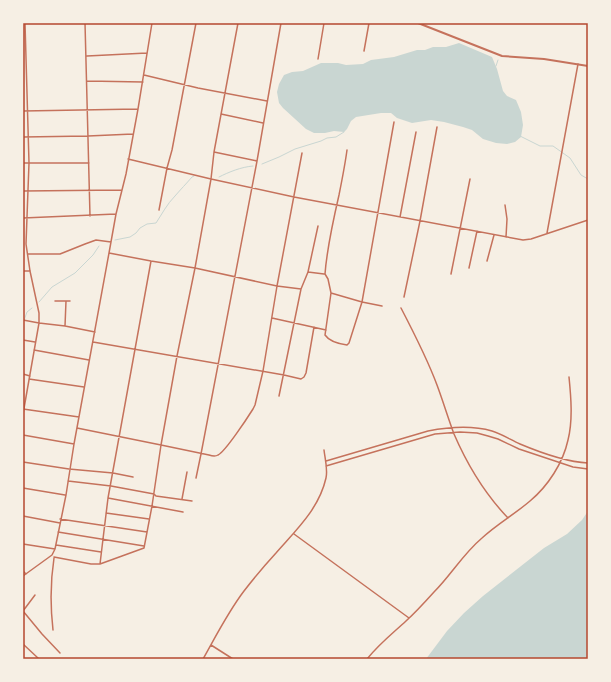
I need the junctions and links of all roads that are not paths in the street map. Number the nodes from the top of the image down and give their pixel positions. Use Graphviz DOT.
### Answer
graph roads {
  1 [pos="25,23"];
  2 [pos="86,23"];
  3 [pos="152,23"];
  4 [pos="196,23"];
  5 [pos="238,23"];
  6 [pos="281,23"];
  7 [pos="324,23"];
  8 [pos="369,23"];
  9 [pos="418,23"];
  10 [pos="24,44"];
  11 [pos="364,51"];
  12 [pos="147,53"];
  13 [pos="86,56"];
  14 [pos="318,59"];
  15 [pos="578,64"];
  16 [pos="588,66"];
  17 [pos="144,75"];
  18 [pos="87,81"];
  19 [pos="143,82"];
  20 [pos="184,85"];
  21 [pos="226,93"];
  22 [pos="267,101"];
  23 [pos="138,109"];
  24 [pos="88,110"];
  25 [pos="23,111"];
  26 [pos="27,111"];
  27 [pos="221,114"];
  28 [pos="394,122"];
  29 [pos="263,123"];
  30 [pos="437,127"];
  31 [pos="416,132"];
  32 [pos="133,134"];
  33 [pos="88,136"];
  34 [pos="23,137"];
  35 [pos="28,137"];
  36 [pos="347,150"];
  37 [pos="214,152"];
  38 [pos="302,153"];
  39 [pos="128,159"];
  40 [pos="257,160"];
  41 [pos="23,163"];
  42 [pos="29,163"];
  43 [pos="89,163"];
  44 [pos="167,168"];
  45 [pos="211,179"];
  46 [pos="470,179"];
  47 [pos="251,188"];
  48 [pos="89,190"];
  49 [pos="122,190"];
  50 [pos="23,191"];
  51 [pos="29,191"];
  52 [pos="294,197"];
  53 [pos="336,205"];
  54 [pos="505,205"];
  55 [pos="159,210"];
  56 [pos="378,212"];
  57 [pos="116,214"];
  58 [pos="90,216"];
  59 [pos="400,217"];
  60 [pos="23,218"];
  61 [pos="27,218"];
  62 [pos="588,220"];
  63 [pos="420,221"];
  64 [pos="318,226"];
  65 [pos="461,228"];
  66 [pos="477,231"];
  67 [pos="547,234"];
  68 [pos="494,235"];
  69 [pos="506,237"];
  70 [pos="111,242"];
  71 [pos="23,243"];
  72 [pos="26,244"];
  73 [pos="109,253"];
  74 [pos="28,254"];
  75 [pos="151,261"];
  76 [pos="487,261"];
  77 [pos="195,268"];
  78 [pos="469,268"];
  79 [pos="23,271"];
  80 [pos="30,271"];
  81 [pos="308,272"];
  82 [pos="325,274"];
  83 [pos="451,274"];
  84 [pos="235,277"];
  85 [pos="277,286"];
  86 [pos="301,289"];
  87 [pos="331,293"];
  88 [pos="404,297"];
  89 [pos="55,301"];
  90 [pos="66,301"];
  91 [pos="70,301"];
  92 [pos="362,302"];
  93 [pos="382,306"];
  94 [pos="401,308"];
  95 [pos="272,318"];
  96 [pos="23,320"];
  97 [pos="38,323"];
  98 [pos="294,323"];
  99 [pos="65,326"];
  100 [pos="314,327"];
  101 [pos="326,330"];
  102 [pos="95,332"];
  103 [pos="23,340"];
  104 [pos="36,342"];
  105 [pos="93,342"];
  106 [pos="135,349"];
  107 [pos="34,350"];
  108 [pos="177,356"];
  109 [pos="90,360"];
  110 [pos="219,364"];
  111 [pos="263,371"];
  112 [pos="23,374"];
  113 [pos="284,375"];
  114 [pos="29,377"];
  115 [pos="568,377"];
  116 [pos="84,387"];
  117 [pos="279,396"];
  118 [pos="23,409"];
  119 [pos="23,414"];
  120 [pos="79,417"];
  121 [pos="452,427"];
  122 [pos="77,428"];
  123 [pos="454,432"];
  124 [pos="23,435"];
  125 [pos="119,437"];
  126 [pos="74,444"];
  127 [pos="161,444"];
  128 [pos="324,450"];
  129 [pos="201,454"];
  130 [pos="562,458"];
  131 [pos="326,461"];
  132 [pos="23,462"];
  133 [pos="560,463"];
  134 [pos="588,463"];
  135 [pos="326,466"];
  136 [pos="588,468"];
  137 [pos="70,469"];
  138 [pos="187,472"];
  139 [pos="113,473"];
  140 [pos="133,476"];
  141 [pos="196,478"];
  142 [pos="68,481"];
  143 [pos="111,486"];
  144 [pos="23,488"];
  145 [pos="154,494"];
  146 [pos="66,495"];
  147 [pos="108,498"];
  148 [pos="182,499"];
  149 [pos="192,501"];
  150 [pos="152,506"];
  151 [pos="183,512"];
  152 [pos="106,513"];
  153 [pos="23,516"];
  154 [pos="508,518"];
  155 [pos="60,519"];
  156 [pos="149,519"];
  157 [pos="60,523"];
  158 [pos="104,526"];
  159 [pos="58,532"];
  160 [pos="147,532"];
  161 [pos="294,534"];
  162 [pos="102,539"];
  163 [pos="23,544"];
  164 [pos="56,545"];
  165 [pos="144,547"];
  166 [pos="55,549"];
  167 [pos="101,552"];
  168 [pos="52,556"];
  169 [pos="54,557"];
  170 [pos="100,564"];
  171 [pos="23,571"];
  172 [pos="26,574"];
  173 [pos="23,576"];
  174 [pos="35,595"];
  175 [pos="23,611"];
  176 [pos="409,618"];
  177 [pos="53,630"];
  178 [pos="23,644"];
  179 [pos="211,644"];
  180 [pos="60,653"];
  181 [pos="38,659"];
  182 [pos="203,659"];
  183 [pos="233,659"];
  184 [pos="367,659"];
  1 -- 10 [label="street"];
  2 -- 13 [label="street"];
  3 -- 12 [label="street"];
  4 -- 20 [label="street"];
  5 -- 21 [label="street"];
  6 -- 22 [label="street"];
  7 -- 14 [label="street"];
  8 -- 11 [label="street"];
  9 -- 15 [label="street"];
  10 -- 26 [label="street"];
  12 -- 13 [label="street"];
  12 -- 17 [label="street"];
  13 -- 18 [label="street"];
  15 -- 16 [label="street"];
  15 -- 67 [label="street"];
  17 -- 19 [label="street"];
  17 -- 20 [label="street"];
  18 -- 19 [label="street"];
  18 -- 24 [label="street"];
  19 -- 23 [label="street"];
  20 -- 21 [label="street"];
  20 -- 44 [label="street"];
  21 -- 22 [label="street"];
  21 -- 27 [label="street"];
  22 -- 29 [label="street"];
  23 -- 24 [label="street"];
  23 -- 32 [label="street"];
  24 -- 26 [label="street"];
  24 -- 33 [label="street"];
  25 -- 26 [label="street"];
  26 -- 35 [label="street"];
  27 -- 29 [label="street"];
  27 -- 37 [label="street"];
  28 -- 56 [label="street"];
  29 -- 40 [label="street"];
  30 -- 63 [label="street"];
  31 -- 59 [label="street"];
  32 -- 33 [label="street"];
  32 -- 39 [label="street"];
  33 -- 35 [label="street"];
  33 -- 43 [label="street"];
  34 -- 35 [label="street"];
  35 -- 42 [label="street"];
  36 -- 53 [label="street"];
  37 -- 40 [label="street"];
  37 -- 45 [label="street"];
  38 -- 52 [label="street"];
  39 -- 44 [label="street"];
  39 -- 49 [label="street"];
  40 -- 47 [label="street"];
  41 -- 42 [label="street"];
  42 -- 43 [label="street"];
  42 -- 51 [label="street"];
  43 -- 48 [label="street"];
  44 -- 45 [label="street"];
  44 -- 55 [label="street"];
  45 -- 47 [label="street"];
  45 -- 77 [label="street"];
  46 -- 65 [label="street"];
  47 -- 52 [label="street"];
  47 -- 84 [label="street"];
  48 -- 49 [label="street"];
  48 -- 51 [label="street"];
  48 -- 58 [label="street"];
  49 -- 57 [label="street"];
  50 -- 51 [label="street"];
  51 -- 61 [label="street"];
  52 -- 53 [label="street"];
  52 -- 85 [label="street"];
  53 -- 56 [label="street"];
  53 -- 82 [label="street"];
  54 -- 69 [label="street"];
  56 -- 59 [label="street"];
  56 -- 92 [label="street"];
  57 -- 58 [label="street"];
  57 -- 70 [label="street"];
  58 -- 61 [label="street"];
  59 -- 63 [label="street"];
  60 -- 61 [label="street"];
  61 -- 72 [label="street"];
  62 -- 67 [label="street"];
  63 -- 65 [label="street"];
  63 -- 88 [label="street"];
  64 -- 81 [label="street"];
  65 -- 66 [label="street"];
  65 -- 83 [label="street"];
  66 -- 68 [label="street"];
  66 -- 78 [label="street"];
  67 -- 69 [label="street"];
  68 -- 69 [label="street"];
  68 -- 76 [label="street"];
  70 -- 73 [label="street"];
  70 -- 74 [label="street"];
  71 -- 72 [label="street"];
  72 -- 74 [label="street"];
  73 -- 75 [label="street"];
  73 -- 102 [label="street"];
  74 -- 80 [label="street"];
  75 -- 77 [label="street"];
  75 -- 106 [label="street"];
  77 -- 84 [label="street"];
  77 -- 108 [label="street"];
  79 -- 80 [label="street"];
  80 -- 97 [label="street"];
  81 -- 82 [label="street"];
  81 -- 86 [label="street"];
  82 -- 87 [label="street"];
  84 -- 85 [label="street"];
  84 -- 110 [label="street"];
  85 -- 86 [label="street"];
  85 -- 95 [label="street"];
  86 -- 98 [label="street"];
  87 -- 92 [label="street"];
  87 -- 101 [label="street"];
  89 -- 90 [label="street"];
  90 -- 91 [label="street"];
  90 -- 99 [label="street"];
  92 -- 93 [label="street"];
  92 -- 101 [label="street"];
  94 -- 121 [label="street"];
  95 -- 98 [label="street"];
  95 -- 111 [label="street"];
  96 -- 97 [label="street"];
  97 -- 99 [label="street"];
  97 -- 104 [label="street"];
  98 -- 100 [label="street"];
  98 -- 113 [label="street"];
  99 -- 102 [label="street"];
  100 -- 101 [label="street"];
  100 -- 113 [label="street"];
  102 -- 105 [label="street"];
  103 -- 104 [label="street"];
  104 -- 107 [label="street"];
  105 -- 106 [label="street"];
  105 -- 109 [label="street"];
  106 -- 108 [label="street"];
  106 -- 125 [label="street"];
  107 -- 109 [label="street"];
  107 -- 114 [label="street"];
  108 -- 110 [label="street"];
  108 -- 127 [label="street"];
  109 -- 116 [label="street"];
  110 -- 111 [label="street"];
  110 -- 129 [label="street"];
  111 -- 113 [label="street"];
  111 -- 129 [label="street"];
  112 -- 114 [label="street"];
  113 -- 117 [label="street"];
  114 -- 116 [label="street"];
  114 -- 118 [label="street"];
  115 -- 130 [label="street"];
  116 -- 120 [label="street"];
  118 -- 119 [label="street"];
  118 -- 120 [label="street"];
  120 -- 122 [label="street"];
  121 -- 123 [label="street"];
  121 -- 130 [label="street"];
  121 -- 131 [label="street"];
  122 -- 125 [label="street"];
  122 -- 126 [label="street"];
  123 -- 133 [label="street"];
  123 -- 135 [label="street"];
  123 -- 154 [label="street"];
  124 -- 126 [label="street"];
  125 -- 127 [label="street"];
  125 -- 139 [label="street"];
  126 -- 137 [label="street"];
  127 -- 129 [label="street"];
  127 -- 145 [label="street"];
  128 -- 131 [label="street"];
  129 -- 141 [label="street"];
  130 -- 133 [label="street"];
  130 -- 134 [label="street"];
  131 -- 135 [label="street"];
  132 -- 137 [label="street"];
  133 -- 136 [label="street"];
  133 -- 154 [label="street"];
  135 -- 161 [label="street"];
  137 -- 139 [label="street"];
  137 -- 142 [label="street"];
  138 -- 148 [label="street"];
  139 -- 140 [label="street"];
  139 -- 143 [label="street"];
  142 -- 143 [label="street"];
  142 -- 146 [label="street"];
  143 -- 145 [label="street"];
  143 -- 147 [label="street"];
  144 -- 146 [label="street"];
  145 -- 148 [label="street"];
  145 -- 150 [label="street"];
  146 -- 155 [label="street"];
  147 -- 150 [label="street"];
  147 -- 152 [label="street"];
  148 -- 149 [label="street"];
  150 -- 151 [label="street"];
  150 -- 156 [label="street"];
  152 -- 156 [label="street"];
  152 -- 158 [label="street"];
  153 -- 157 [label="street"];
  154 -- 176 [label="street"];
  155 -- 157 [label="street"];
  155 -- 158 [label="street"];
  156 -- 160 [label="street"];
  157 -- 159 [label="street"];
  158 -- 160 [label="street"];
  158 -- 162 [label="street"];
  159 -- 162 [label="street"];
  159 -- 164 [label="street"];
  160 -- 165 [label="street"];
  161 -- 176 [label="street"];
  161 -- 179 [label="street"];
  162 -- 165 [label="street"];
  162 -- 167 [label="street"];
  163 -- 166 [label="street"];
  164 -- 166 [label="street"];
  164 -- 167 [label="street"];
  165 -- 170 [label="street"];
  166 -- 168 [label="street"];
  167 -- 170 [label="street"];
  168 -- 169 [label="street"];
  168 -- 172 [label="street"];
  169 -- 170 [label="street"];
  169 -- 177 [label="street"];
  171 -- 172 [label="street"];
  172 -- 173 [label="street"];
  174 -- 175 [label="street"];
  175 -- 180 [label="street"];
  176 -- 184 [label="street"];
  178 -- 181 [label="street"];
  179 -- 182 [label="street"];
  179 -- 183 [label="street"];
}
